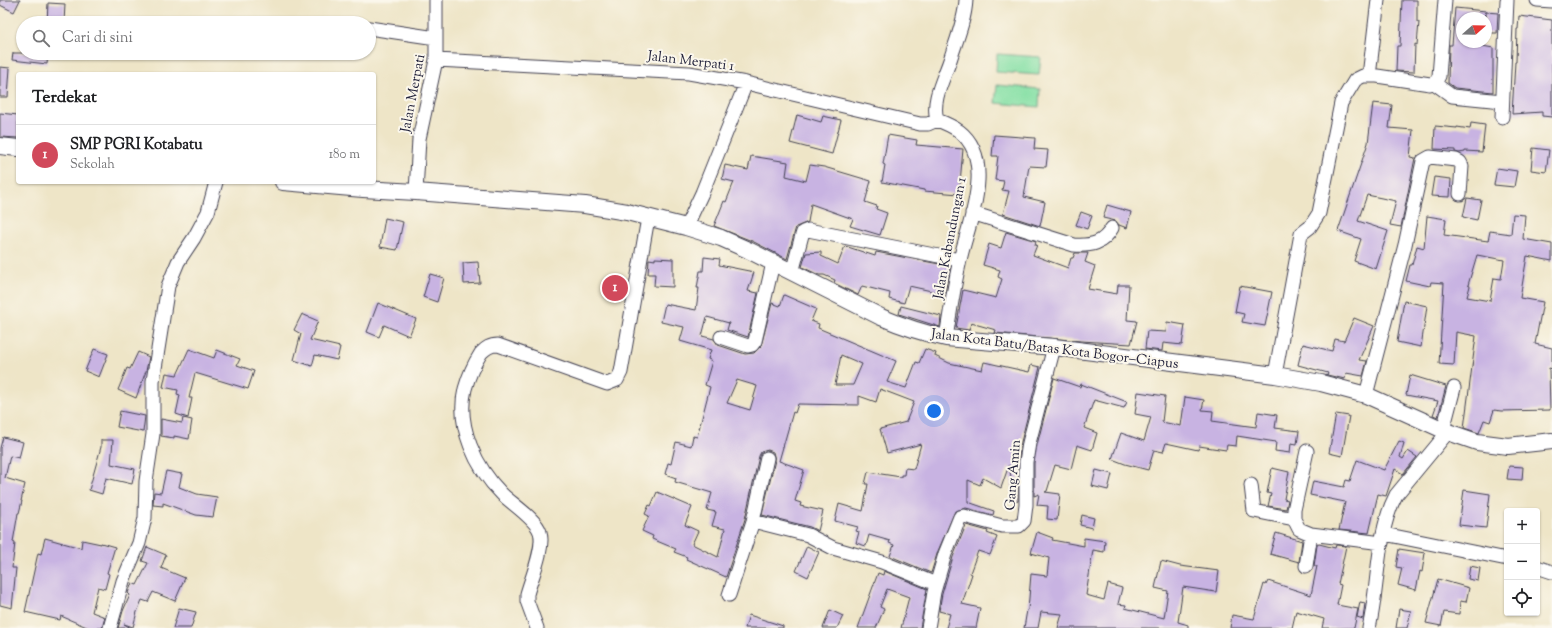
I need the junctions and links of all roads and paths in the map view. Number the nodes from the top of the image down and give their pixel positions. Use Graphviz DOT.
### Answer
graph roads {
  1 [pos="436,0"];
  2 [pos="966,0"];
  3 [pos="1378,0"];
  4 [pos="1446,0"];
  5 [pos="1507,0"];
  6 [pos="1536,0"];
  7 [pos="1552,2"];
  8 [pos="376,29"];
  9 [pos="436,38"];
  10 [pos="436,60"];
  11 [pos="1369,76"];
  12 [pos="746,83"];
  13 [pos="1434,84"];
  14 [pos="1502,101"];
  15 [pos="1502,117"];
  16 [pos="937,120"];
  17 [pos="0,146"];
  18 [pos="16,148"];
  19 [pos="215,184"];
  20 [pos="306,184"];
  21 [pos="416,192"];
  22 [pos="1460,194"];
  23 [pos="972,213"];
  24 [pos="648,218"];
  25 [pos="686,227"];
  26 [pos="1112,228"];
  27 [pos="960,260"];
  28 [pos="773,262"];
  29 [pos="792,273"];
  30 [pos="721,337"];
  31 [pos="946,338"];
  32 [pos="1054,347"];
  33 [pos="1275,374"];
  34 [pos="1454,388"];
  35 [pos="1366,395"];
  36 [pos="1445,431"];
  37 [pos="1552,441"];
  38 [pos="1307,451"];
  39 [pos="767,458"];
  40 [pos="1251,485"];
  41 [pos="1294,520"];
  42 [pos="753,521"];
  43 [pos="1310,534"];
  44 [pos="1383,538"];
  45 [pos="1504,558"];
  46 [pos="1306,566"];
  47 [pos="1540,568"];
  48 [pos="1552,572"];
  49 [pos="936,584"];
  50 [pos="729,595"];
  51 [pos="110,628"];
  52 [pos="537,628"];
  53 [pos="928,628"];
  54 [pos="1370,628"];
  1 -- 9 [label="street, Jalan Merpati"];
  2 -- 16 [label="street"];
  3 -- 11 [label="street"];
  4 -- 13 [label="street"];
  5 -- 14 [label="street"];
  6 -- 7 [label="street"];
  8 -- 9 [label="street"];
  9 -- 10 [label="street, Jalan Merpati"];
  10 -- 12 [label="street, Jalan Merpati 1"];
  10 -- 21 [label="street, Jalan Merpati"];
  11 -- 13 [label="street"];
  11 -- 33 [label="street"];
  12 -- 16 [label="street, Jalan Merpati 1"];
  12 -- 25 [label="street"];
  13 -- 14 [label="street"];
  14 -- 15 [label="street"];
  16 -- 23 [label="street, Jalan Kabandungan 1"];
  17 -- 18 [label="main road"];
  19 -- 51 [label="street"];
  20 -- 21 [label="main road, Jalan Kota Batu/Batas Kota Bogor–Ciapus"];
  21 -- 24 [label="main road, Jalan Kota Batu/Batas Kota Bogor–Ciapus"];
  22 -- 35 [label="street"];
  23 -- 26 [label="street"];
  23 -- 27 [label="street, Jalan Kabandungan 1"];
  24 -- 25 [label="main road, Jalan Kota Batu/Batas Kota Bogor–Ciapus"];
  24 -- 52 [label="street"];
  25 -- 28 [label="main road, Jalan Kota Batu/Batas Kota Bogor–Ciapus"];
  27 -- 29 [label="street"];
  27 -- 31 [label="street, Jalan Kabandungan 1"];
  28 -- 29 [label="main road, Jalan Kota Batu/Batas Kota Bogor–Ciapus"];
  28 -- 30 [label="street"];
  29 -- 31 [label="main road, Jalan Kota Batu/Batas Kota Bogor–Ciapus"];
  31 -- 32 [label="main road, Jalan Kota Batu/Batas Kota Bogor–Ciapus"];
  32 -- 33 [label="main road, Jalan Kota Batu/Batas Kota Bogor–Ciapus"];
  32 -- 49 [label="street, Gang Amin"];
  33 -- 35 [label="main road, Jalan Kota Batu/Batas Kota Bogor–Ciapus"];
  34 -- 36 [label="street"];
  35 -- 36 [label="main road, Jalan Kota Batu/Batas Kota Bogor–Ciapus"];
  36 -- 37 [label="main road, Jalan Kota Batu/Batas Kota Bogor–Ciapus"];
  36 -- 44 [label="street"];
  38 -- 41 [label="street"];
  39 -- 42 [label="street"];
  40 -- 41 [label="street"];
  41 -- 43 [label="street"];
  42 -- 49 [label="street"];
  42 -- 50 [label="street"];
  43 -- 44 [label="street"];
  43 -- 46 [label="street"];
  44 -- 45 [label="street"];
  44 -- 54 [label="street"];
  47 -- 48 [label="street"];
  49 -- 53 [label="street, Gang Amin"];
}
